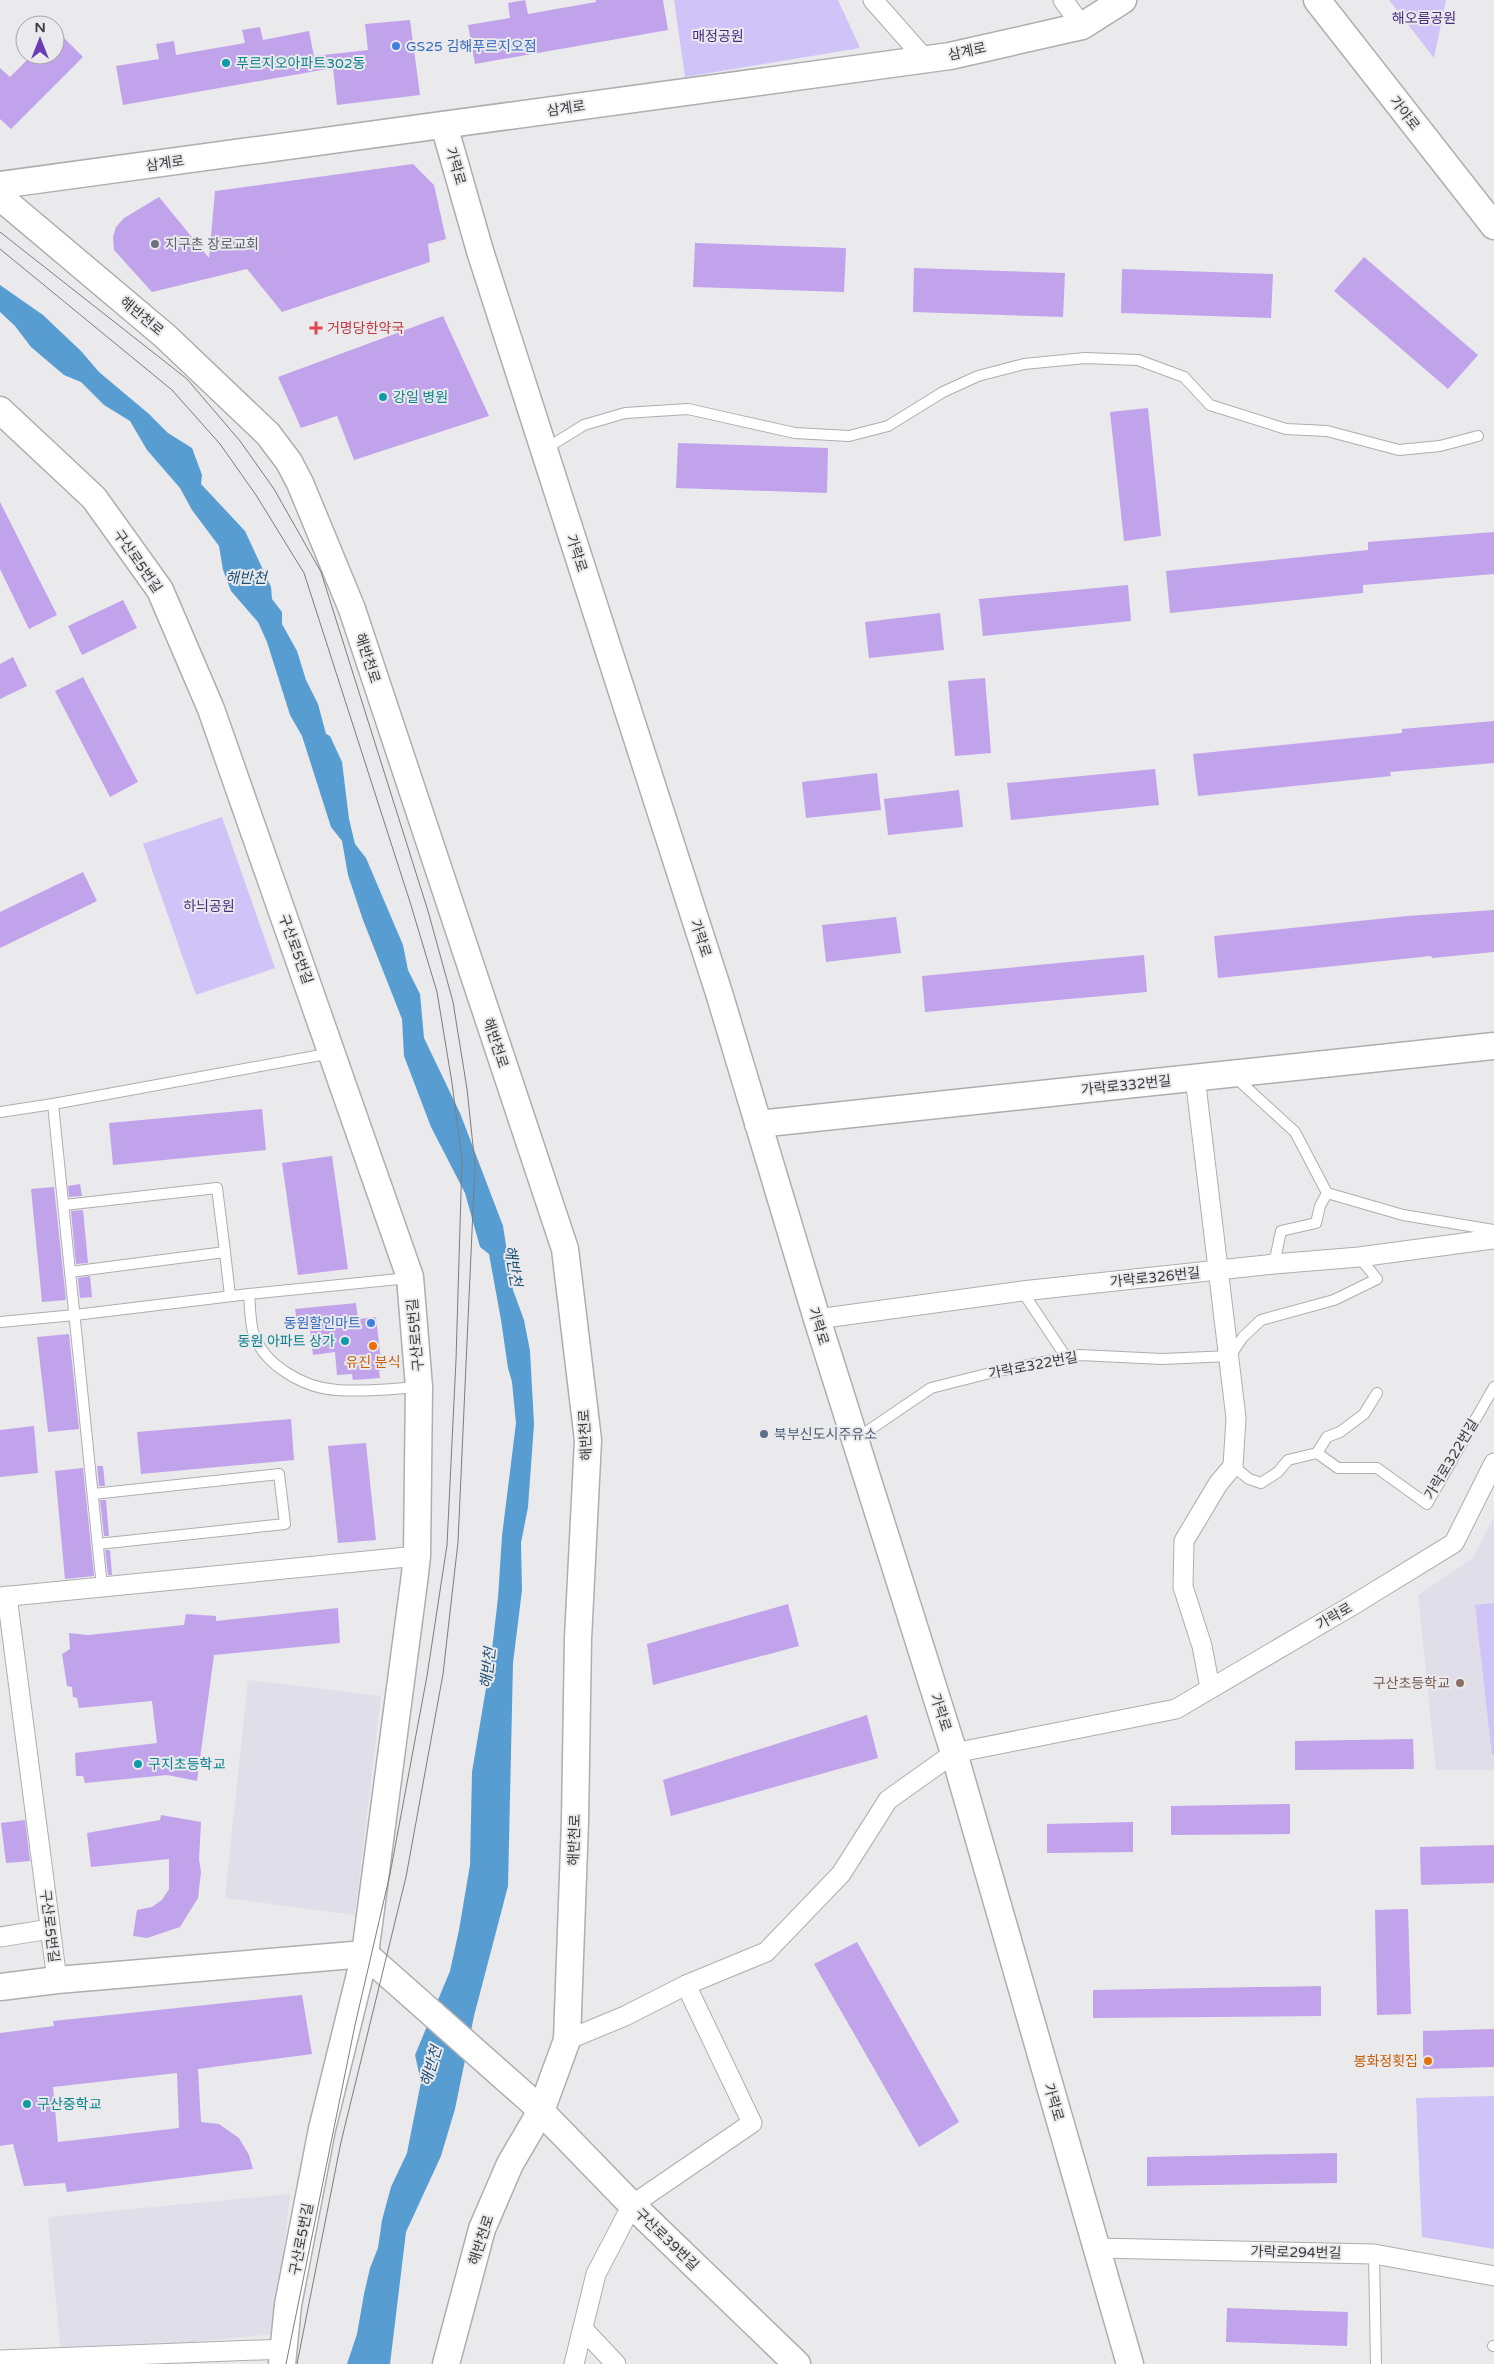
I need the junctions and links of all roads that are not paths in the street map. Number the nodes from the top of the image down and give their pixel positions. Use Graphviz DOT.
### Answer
graph roads {
  1 [pos="874,0"];
  2 [pos="1063,0"];
  3 [pos="1123,0"];
  4 [pos="1317,0"];
  5 [pos="1082,26"];
  6 [pos="925,59"];
  7 [pos="444,125"];
  8 [pos="0,185"];
  9 [pos="0,197"];
  10 [pos="1494,226"];
  11 [pos="0,410"];
  12 [pos="1478,436"];
  13 [pos="544,450"];
  14 [pos="1494,1046"];
  15 [pos="333,1053"];
  16 [pos="1232,1074"];
  17 [pos="1195,1077"];
  18 [pos="54,1104"];
  19 [pos="0,1112"];
  20 [pos="758,1124"];
  21 [pos="1327,1193"];
  22 [pos="64,1205"];
  23 [pos="1494,1230"];
  24 [pos="1494,1239"];
  25 [pos="225,1252"];
  26 [pos="1358,1257"];
  27 [pos="1274,1264"];
  28 [pos="1220,1270"];
  29 [pos="70,1272"];
  30 [pos="410,1278"];
  31 [pos="1022,1291"];
  32 [pos="249,1294"];
  33 [pos="230,1296"];
  34 [pos="75,1315"];
  35 [pos="817,1319"];
  36 [pos="0,1322"];
  37 [pos="1066,1356"];
  38 [pos="1230,1356"];
  39 [pos="419,1387"];
  40 [pos="1494,1387"];
  41 [pos="1377,1393"];
  42 [pos="855,1440"];
  43 [pos="1318,1453"];
  44 [pos="1494,1463"];
  45 [pos="1233,1466"];
  46 [pos="93,1494"];
  47 [pos="98,1544"];
  48 [pos="418,1556"];
  49 [pos="102,1587"];
  50 [pos="3,1596"];
  51 [pos="1210,1688"];
  52 [pos="954,1753"];
  53 [pos="50,1929"];
  54 [pos="0,1937"];
  55 [pos="365,1954"];
  56 [pos="57,1980"];
  57 [pos="686,1985"];
  58 [pos="0,1987"];
  59 [pos="567,2040"];
  60 [pos="535,2105"];
  61 [pos="632,2205"];
  62 [pos="1096,2248"];
  63 [pos="1374,2254"];
  64 [pos="1494,2276"];
  65 [pos="583,2329"];
  66 [pos="283,2357"];
  67 [pos="0,2360"];
  68 [pos="116,2360"];
  69 [pos="446,2364"];
  70 [pos="574,2364"];
  71 [pos="616,2364"];
  72 [pos="798,2364"];
  73 [pos="1130,2364"];
  74 [pos="1376,2364"];
  1 -- 6 [label="street"];
  2 -- 5 [label="street"];
  3 -- 5 [label="street, 삼계로"];
  4 -- 10 [label="street, 가야로"];
  5 -- 6 [label="street, 삼계로"];
  6 -- 7 [label="street, 삼계로"];
  7 -- 8 [label="street, 삼계로"];
  7 -- 13 [label="street, 가락로"];
  9 -- 59 [label="street, 해반천로"];
  11 -- 15 [label="street, 구산로5번길"];
  12 -- 13 [label="lane"];
  13 -- 20 [label="street, 가락로"];
  14 -- 16 [label="street, 가락로332번길"];
  15 -- 18 [label="lane"];
  15 -- 30 [label="street, 구산로5번길"];
  16 -- 17 [label="street, 가락로332번길"];
  16 -- 21 [label="lane"];
  17 -- 20 [label="street, 가락로332번길"];
  17 -- 28 [label="street"];
  18 -- 19 [label="lane"];
  18 -- 22 [label="lane"];
  20 -- 35 [label="street, 가락로"];
  21 -- 23 [label="lane"];
  21 -- 27 [label="lane"];
  22 -- 25 [label="lane"];
  22 -- 29 [label="lane"];
  24 -- 26 [label="street, 가락로326번길"];
  25 -- 29 [label="lane"];
  25 -- 33 [label="lane"];
  26 -- 27 [label="street, 가락로326번길"];
  26 -- 38 [label="lane"];
  27 -- 28 [label="street, 가락로326번길"];
  28 -- 31 [label="street, 가락로326번길"];
  28 -- 38 [label="street"];
  29 -- 34 [label="lane"];
  30 -- 32 [label="lane"];
  30 -- 39 [label="street, 구산로5번길"];
  31 -- 35 [label="street, 가락로326번길"];
  31 -- 37 [label="lane"];
  32 -- 33 [label="lane"];
  32 -- 39 [label="lane"];
  33 -- 34 [label="lane"];
  34 -- 36 [label="lane"];
  34 -- 46 [label="lane"];
  35 -- 42 [label="street, 가락로"];
  37 -- 38 [label="lane, 가락로322번길"];
  37 -- 42 [label="lane, 가락로322번길"];
  38 -- 45 [label="street"];
  39 -- 48 [label="street, 구산로5번길"];
  40 -- 43 [label="lane, 가락로322번길"];
  41 -- 43 [label="lane"];
  42 -- 52 [label="street, 가락로"];
  43 -- 45 [label="lane"];
  44 -- 51 [label="street, 가락로"];
  45 -- 51 [label="street"];
  46 -- 47 [label="lane"];
  46 -- 47 [label="lane"];
  47 -- 49 [label="lane"];
  48 -- 49 [label="street, 구산로5번길"];
  48 -- 55 [label="street, 구산로5번길"];
  49 -- 50 [label="street, 구산로5번길"];
  50 -- 53 [label="street, 구산로5번길"];
  51 -- 52 [label="street, 가락로"];
  52 -- 57 [label="street"];
  52 -- 62 [label="street, 가락로"];
  53 -- 54 [label="street"];
  53 -- 56 [label="street, 구산로5번길"];
  55 -- 56 [label="street, 구산로5번길"];
  55 -- 60 [label="street, 구산로39번길"];
  55 -- 66 [label="street, 구산로5번길"];
  56 -- 58 [label="street"];
  57 -- 59 [label="street"];
  57 -- 61 [label="street"];
  59 -- 60 [label="street, 해반천로"];
  60 -- 61 [label="street, 구산로39번길"];
  60 -- 69 [label="street, 해반천로"];
  61 -- 65 [label="street"];
  61 -- 72 [label="street, 구산로39번길"];
  62 -- 63 [label="street, 가락로294번길"];
  62 -- 73 [label="street, 가락로"];
  63 -- 64 [label="street, 가락로294번길"];
  63 -- 74 [label="lane"];
  65 -- 70 [label="street"];
  65 -- 71 [label="street"];
  66 -- 68 [label="street, 구산로5번길"];
  67 -- 68 [label="street, 구산로5번길"];
}
